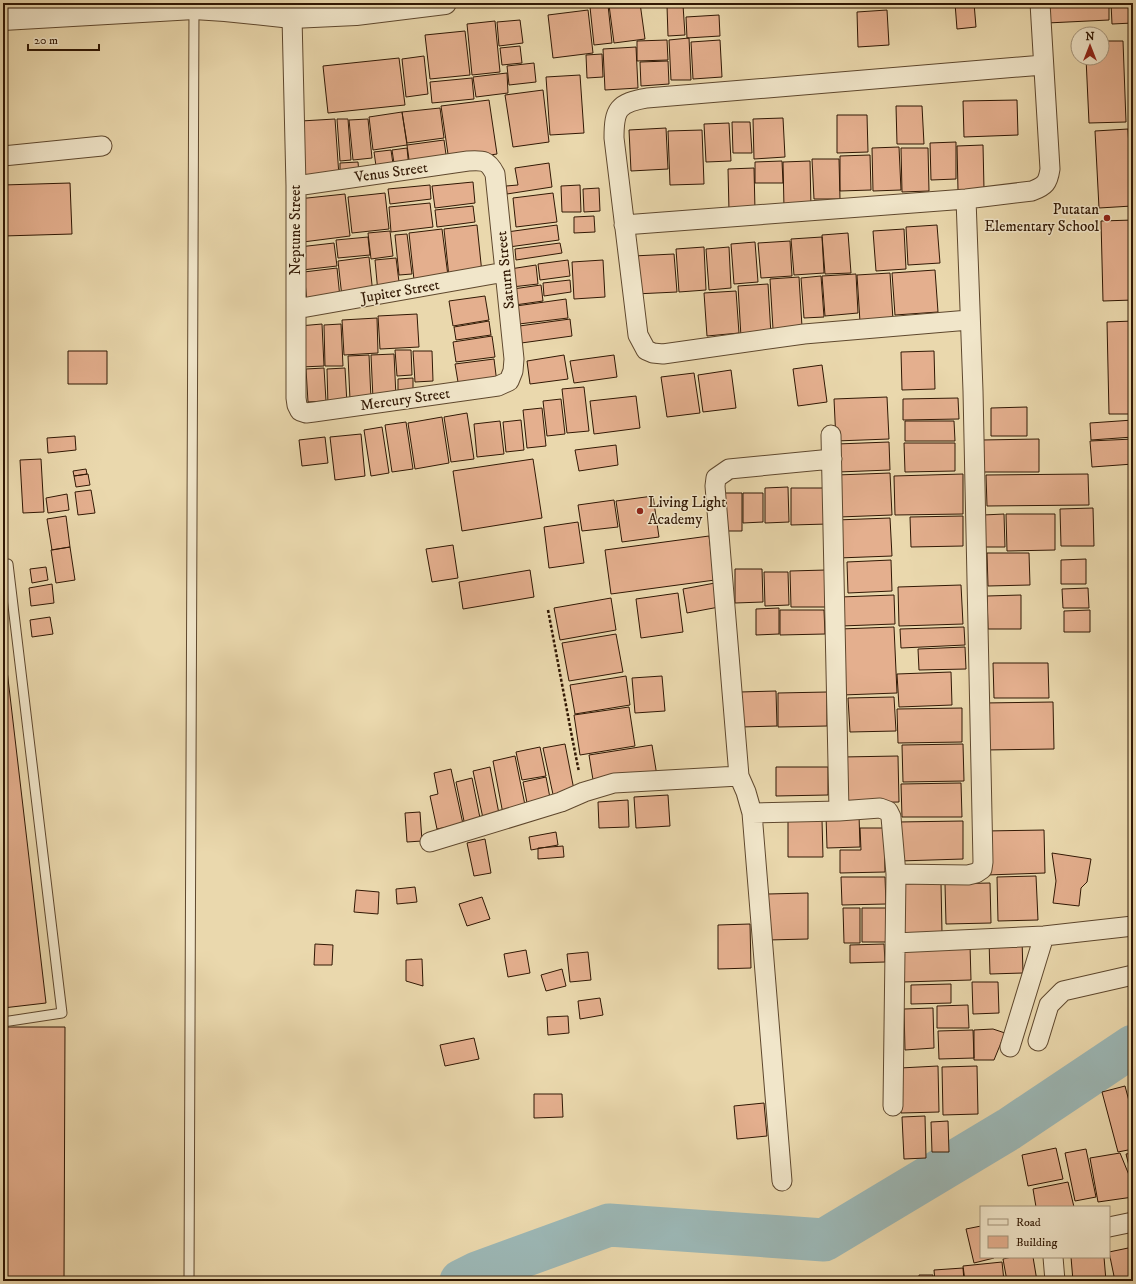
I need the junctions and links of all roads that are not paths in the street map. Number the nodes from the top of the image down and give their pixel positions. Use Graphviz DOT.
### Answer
graph roads {
  1 [pos="445,3"];
  2 [pos="1040,3"];
  3 [pos="194,5"];
  4 [pos="356,9"];
  5 [pos="32,10"];
  6 [pos="292,17"];
  7 [pos="3,19"];
  8 [pos="1043,65"];
  9 [pos="102,146"];
  10 [pos="3,156"];
  11 [pos="487,162"];
  12 [pos="296,186"];
  13 [pos="966,199"];
  14 [pos="624,225"];
  15 [pos="505,272"];
  16 [pos="296,309"];
  17 [pos="970,320"];
  18 [pos="509,381"];
  19 [pos="300,411"];
  20 [pos="831,435"];
  21 [pos="832,459"];
  22 [pos="8,564"];
  23 [pos="739,776"];
  24 [pos="839,811"];
  25 [pos="752,813"];
  26 [pos="430,842"];
  27 [pos="896,874"];
  28 [pos="1133,926"];
  29 [pos="1044,936"];
  30 [pos="895,944"];
  31 [pos="1133,975"];
  32 [pos="3,1022"];
  33 [pos="1038,1041"];
  34 [pos="1010,1047"];
  35 [pos="893,1106"];
  36 [pos="782,1181"];
  37 [pos="1133,1222"];
  38 [pos="1110,1227"];
  39 [pos="1053,1258"];
  40 [pos="189,1281"];
  41 [pos="1055,1281"];
  1 -- 4 [label="street"];
  2 -- 8 [label="street"];
  3 -- 5 [label="street"];
  3 -- 6 [label="street"];
  3 -- 40 [label="lane"];
  4 -- 6 [label="street"];
  5 -- 7 [label="street"];
  6 -- 12 [label="street, Neptune Street"];
  8 -- 13 [label="street"];
  8 -- 14 [label="street"];
  9 -- 10 [label="street"];
  11 -- 12 [label="street, Venus Street"];
  11 -- 15 [label="street, Saturn Street"];
  12 -- 16 [label="street, Neptune Street"];
  13 -- 14 [label="street"];
  13 -- 17 [label="street"];
  14 -- 17 [label="street"];
  15 -- 16 [label="street, Jupiter Street"];
  15 -- 18 [label="street, Saturn Street"];
  16 -- 19 [label="street, Neptune Street"];
  17 -- 27 [label="street"];
  18 -- 19 [label="street, Mercury Street"];
  20 -- 21 [label="street"];
  21 -- 23 [label="street"];
  21 -- 24 [label="street"];
  22 -- 32 [label="lane"];
  23 -- 25 [label="street"];
  23 -- 26 [label="street"];
  24 -- 25 [label="street"];
  24 -- 27 [label="street"];
  25 -- 36 [label="street"];
  27 -- 30 [label="street"];
  28 -- 29 [label="street"];
  29 -- 30 [label="street"];
  29 -- 34 [label="street"];
  30 -- 35 [label="street"];
  31 -- 33 [label="street"];
  37 -- 38 [label="street"];
  39 -- 41 [label="street"];
}
